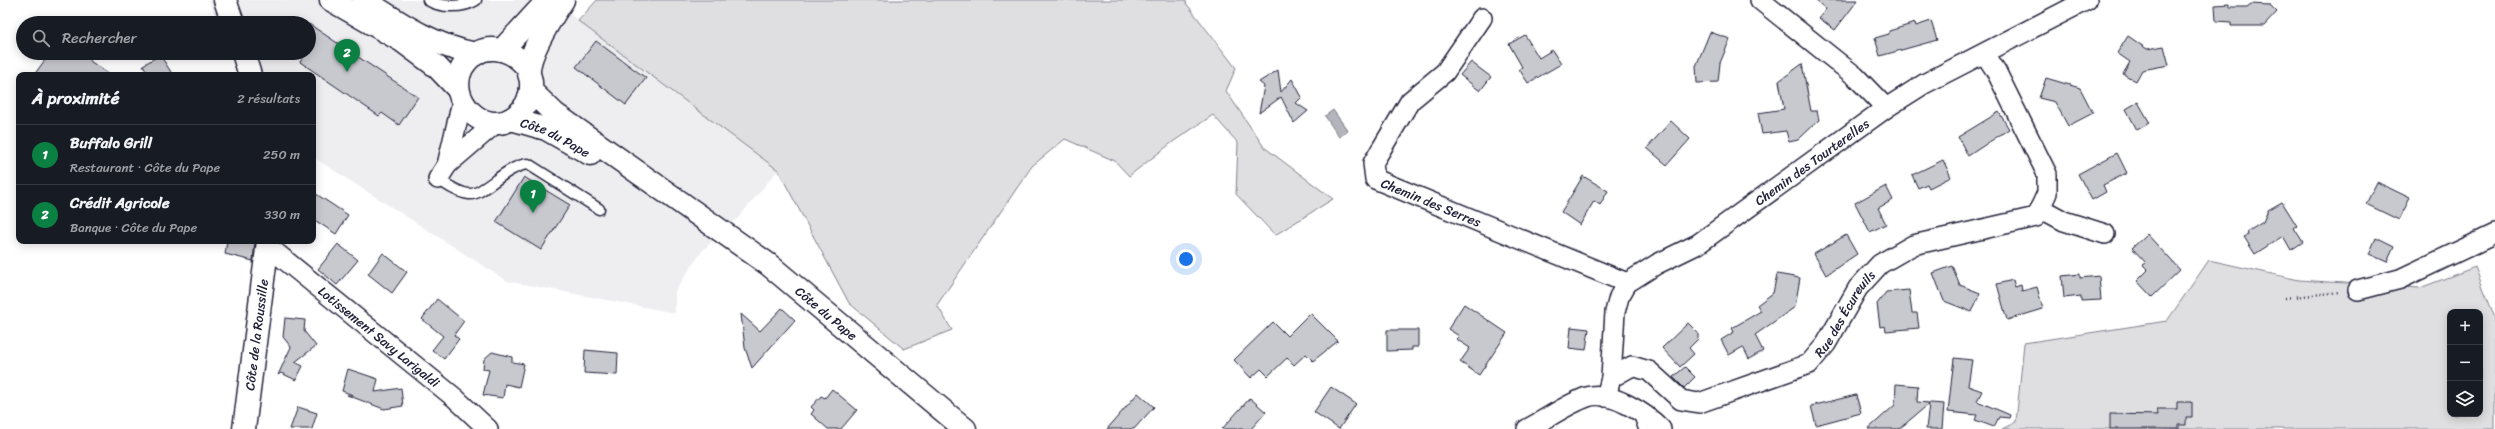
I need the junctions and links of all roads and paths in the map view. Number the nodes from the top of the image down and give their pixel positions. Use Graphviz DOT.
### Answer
graph roads {
  1 [pos="226,0"];
  2 [pos="331,0"];
  3 [pos="364,0"];
  4 [pos="428,0"];
  5 [pos="476,0"];
  6 [pos="548,0"];
  7 [pos="564,0"];
  8 [pos="1760,0"];
  9 [pos="2087,0"];
  10 [pos="231,16"];
  11 [pos="1482,18"];
  12 [pos="502,50"];
  13 [pos="476,54"];
  14 [pos="1985,54"];
  15 [pos="245,60"];
  16 [pos="249,72"];
  17 [pos="530,81"];
  18 [pos="460,95"];
  19 [pos="1886,108"];
  20 [pos="504,121"];
  21 [pos="442,172"];
  22 [pos="682,204"];
  23 [pos="2040,208"];
  24 [pos="599,210"];
  25 [pos="2105,234"];
  26 [pos="2495,234"];
  27 [pos="268,244"];
  28 [pos="1627,283"];
  29 [pos="2358,290"];
  30 [pos="2285,298"];
  31 [pos="1611,378"];
  32 [pos="1606,397"];
  33 [pos="1638,410"];
  34 [pos="244,429"];
  35 [pos="488,429"];
  36 [pos="965,429"];
  37 [pos="1527,429"];
  38 [pos="1644,429"];
  39 [pos="1661,429"];
  1 -- 10 [label="main road"];
  2 -- 18 [label="main road"];
  3 -- 13 [label="main road"];
  4 -- 5 [label="lane"];
  6 -- 12 [label="main road"];
  7 -- 17 [label="main road"];
  8 -- 19 [label="street"];
  9 -- 14 [label="street, Chemin des Tourterelles"];
  11 -- 28 [label="street, Chemin des Serres"];
  12 -- 13 [label="main road"];
  12 -- 17 [label="main road"];
  13 -- 18 [label="main road"];
  14 -- 19 [label="street, Chemin des Tourterelles"];
  14 -- 23 [label="street, Rue des Écureuils"];
  15 -- 16 [label="main road"];
  17 -- 20 [label="main road"];
  17 -- 22 [label="main road, Côte du Pape"];
  18 -- 20 [label="main road"];
  18 -- 21 [label="street"];
  19 -- 28 [label="street, Chemin des Tourterelles"];
  20 -- 21 [label="street"];
  20 -- 22 [label="main road, Côte du Pape"];
  21 -- 24 [label="lane"];
  22 -- 36 [label="main road, Côte du Pape"];
  23 -- 25 [label="street"];
  23 -- 31 [label="street, Rue des Écureuils"];
  26 -- 29 [label="street"];
  27 -- 34 [label="main road, Côte de la Roussille"];
  27 -- 35 [label="street, Lotissement Savy Larigaldi"];
  28 -- 31 [label="street"];
  29 -- 30 [label="path"];
  31 -- 32 [label="street"];
  32 -- 33 [label="street"];
  32 -- 37 [label="street"];
  33 -- 38 [label="lane"];
  33 -- 39 [label="street"];
}
